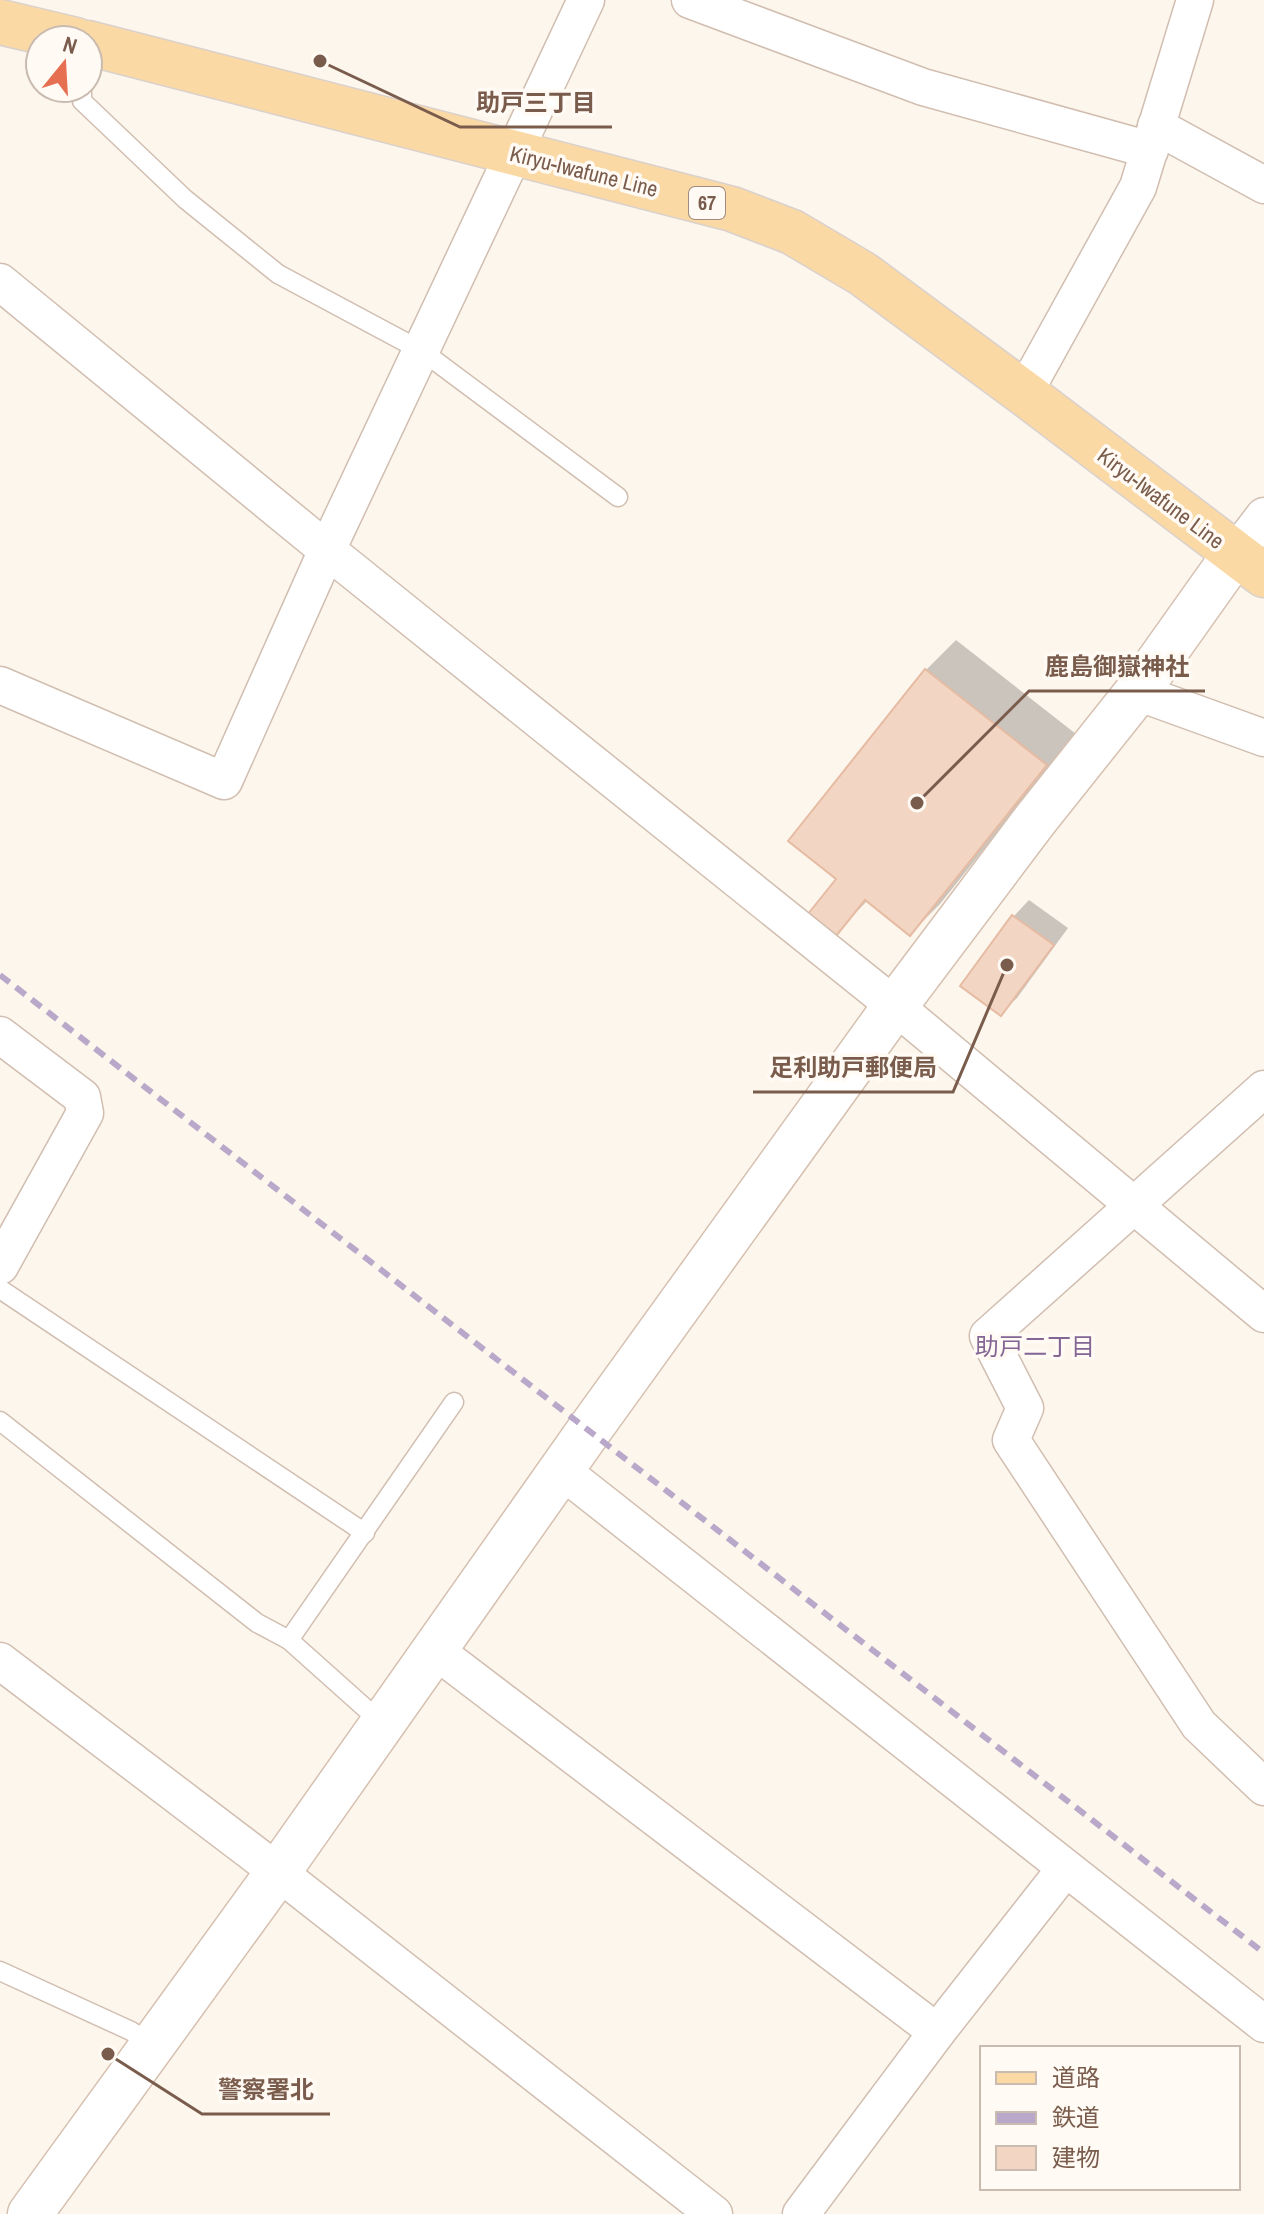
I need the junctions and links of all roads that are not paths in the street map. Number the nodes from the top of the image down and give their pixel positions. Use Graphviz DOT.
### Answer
graph roads {
  1 [pos="586,0"];
  2 [pos="690,0"];
  3 [pos="1195,0"];
  4 [pos="0,22"];
  5 [pos="24,28"];
  6 [pos="104,47"];
  7 [pos="85,104"];
  8 [pos="1153,138"];
  9 [pos="516,154"];
  10 [pos="1264,185"];
  11 [pos="0,282"];
  12 [pos="422,351"];
  13 [pos="1024,393"];
  14 [pos="618,497"];
  15 [pos="1264,516"];
  16 [pos="327,550"];
  17 [pos="1250,565"];
  18 [pos="0,685"];
  19 [pos="1137,692"];
  20 [pos="1264,738"];
  21 [pos="895,1006"];
  22 [pos="0,1035"];
  23 [pos="1264,1089"];
  24 [pos="1134,1206"];
  25 [pos="0,1266"];
  26 [pos="0,1289"];
  27 [pos="1264,1314"];
  28 [pos="454,1402"];
  29 [pos="0,1421"];
  30 [pos="561,1470"];
  31 [pos="365,1533"];
  32 [pos="289,1640"];
  33 [pos="436,1651"];
  34 [pos="0,1661"];
  35 [pos="384,1724"];
  36 [pos="1264,1787"];
  37 [pos="1065,1869"];
  38 [pos="278,1872"];
  39 [pos="0,1971"];
  40 [pos="1264,2024"];
  41 [pos="937,2032"];
  42 [pos="152,2045"];
  43 [pos="30,2214"];
  44 [pos="714,2214"];
  45 [pos="801,2214"];
  1 -- 9 [label="street"];
  2 -- 8 [label="street"];
  3 -- 8 [label="street"];
  4 -- 5 [label="main road"];
  6 -- 9 [label="main road, Kiryu-Iwafune Line / 67"];
  7 -- 12 [label="lane"];
  8 -- 10 [label="street"];
  8 -- 13 [label="street"];
  9 -- 12 [label="street"];
  9 -- 13 [label="main road, Kiryu-Iwafune Line / 67"];
  11 -- 16 [label="street"];
  12 -- 14 [label="lane"];
  12 -- 16 [label="street"];
  13 -- 17 [label="main road, Kiryu-Iwafune Line / 67"];
  15 -- 17 [label="street"];
  16 -- 18 [label="street"];
  16 -- 21 [label="street"];
  17 -- 19 [label="street"];
  19 -- 20 [label="street"];
  19 -- 21 [label="street"];
  21 -- 24 [label="street"];
  21 -- 30 [label="street"];
  22 -- 25 [label="street"];
  23 -- 24 [label="street"];
  24 -- 27 [label="street"];
  24 -- 36 [label="street"];
  26 -- 31 [label="lane"];
  28 -- 31 [label="lane"];
  29 -- 32 [label="lane"];
  30 -- 33 [label="street"];
  30 -- 37 [label="street"];
  31 -- 32 [label="lane"];
  32 -- 35 [label="lane"];
  33 -- 35 [label="street"];
  33 -- 41 [label="street"];
  34 -- 38 [label="street"];
  35 -- 38 [label="street"];
  37 -- 40 [label="street"];
  37 -- 41 [label="street"];
  38 -- 42 [label="street"];
  38 -- 44 [label="street"];
  39 -- 42 [label="lane"];
  41 -- 45 [label="street"];
  42 -- 43 [label="street"];
}
